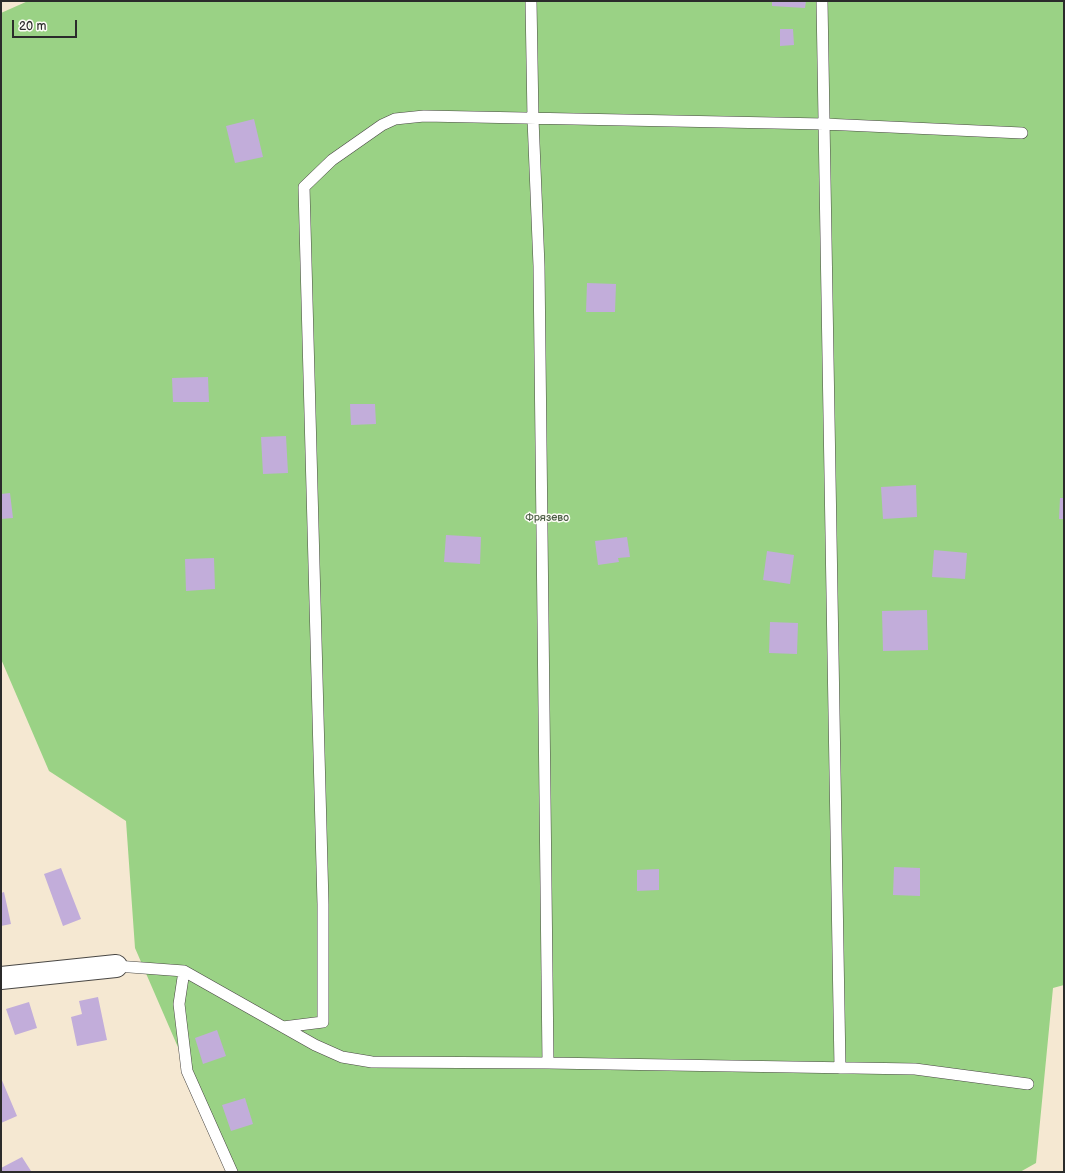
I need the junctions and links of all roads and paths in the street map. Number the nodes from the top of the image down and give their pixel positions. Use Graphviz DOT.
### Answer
graph roads {
  1 [pos="531,1"];
  2 [pos="822,1"];
  3 [pos="533,119"];
  4 [pos="824,124"];
  5 [pos="1022,133"];
  6 [pos="116,966"];
  7 [pos="184,971"];
  8 [pos="1,978"];
  9 [pos="282,1027"];
  10 [pos="548,1063"];
  11 [pos="840,1068"];
  12 [pos="1028,1084"];
  13 [pos="232,1172"];
  1 -- 3 [label="lane"];
  2 -- 4 [label="lane"];
  3 -- 4 [label="lane"];
  3 -- 9 [label="lane"];
  3 -- 10 [label="lane"];
  4 -- 5 [label="lane"];
  4 -- 11 [label="lane"];
  6 -- 7 [label="lane"];
  6 -- 8 [label="street"];
  7 -- 9 [label="lane"];
  7 -- 13 [label="lane"];
  9 -- 10 [label="lane"];
  10 -- 11 [label="lane"];
  11 -- 12 [label="lane"];
}
